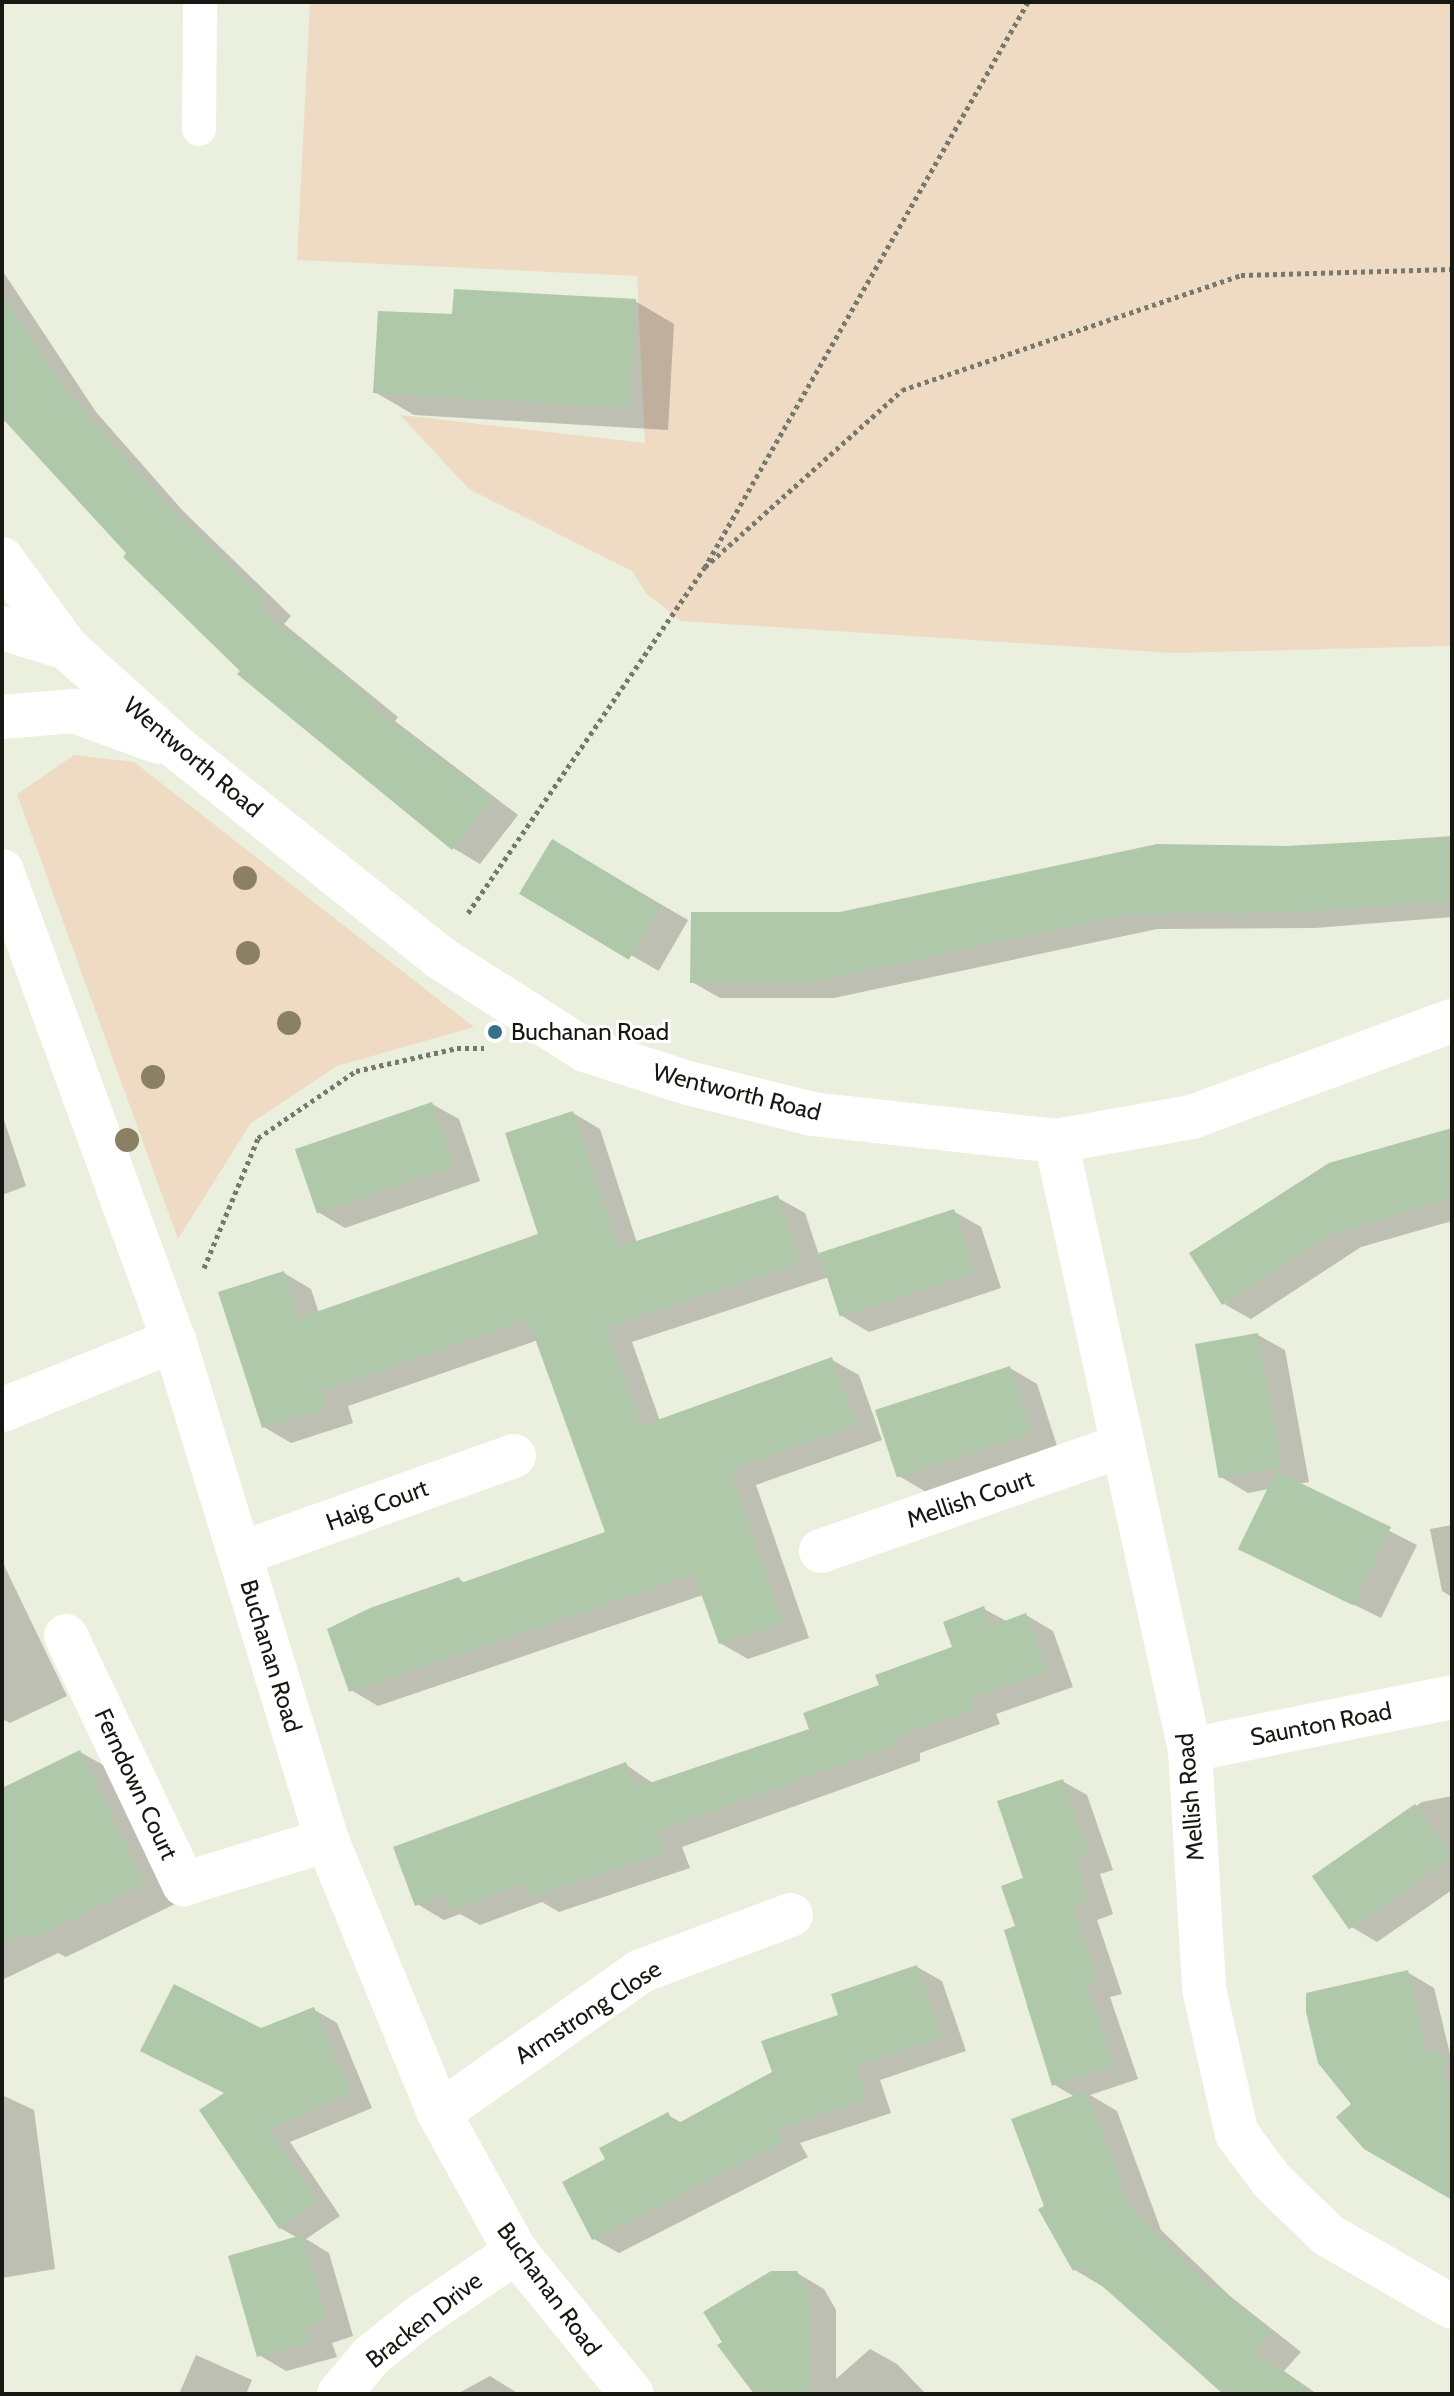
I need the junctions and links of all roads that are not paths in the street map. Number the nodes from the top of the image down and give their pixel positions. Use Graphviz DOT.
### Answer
graph roads {
  1 [pos="200,2"];
  2 [pos="199,129"];
  3 [pos="2,559"];
  4 [pos="2,628"];
  5 [pos="67,648"];
  6 [pos="2,717"];
  7 [pos="180,750"];
  8 [pos="2,871"];
  9 [pos="1452,1021"];
  10 [pos="1056,1141"];
  11 [pos="174,1340"];
  12 [pos="2,1410"];
  13 [pos="1120,1446"];
  14 [pos="514,1456"];
  15 [pos="821,1551"];
  16 [pos="240,1554"];
  17 [pos="66,1636"];
  18 [pos="1452,1697"];
  19 [pos="1190,1750"];
  20 [pos="327,1840"];
  21 [pos="791,1915"];
  22 [pos="439,2113"];
  23 [pos="516,2252"];
  24 [pos="1452,2307"];
  25 [pos="339,2394"];
  26 [pos="632,2394"];
  1 -- 2 [label="lane"];
  3 -- 5 [label="street"];
  4 -- 5 [label="street, Wentworth Road"];
  5 -- 7 [label="street, Wentworth Road"];
  6 -- 7 [label="street"];
  7 -- 10 [label="street, Wentworth Road"];
  8 -- 11 [label="street, Buchanan Road"];
  9 -- 10 [label="street, Wentworth Road"];
  10 -- 13 [label="street, Mellish Road"];
  11 -- 12 [label="street"];
  11 -- 16 [label="street, Buchanan Road"];
  13 -- 15 [label="street, Mellish Court"];
  13 -- 19 [label="street, Mellish Road"];
  14 -- 16 [label="street, Haig Court"];
  16 -- 20 [label="street, Buchanan Road"];
  17 -- 20 [label="street, Ferndown Court"];
  18 -- 19 [label="street, Saunton Road"];
  19 -- 24 [label="street, Mellish Road"];
  20 -- 22 [label="street, Buchanan Road"];
  21 -- 22 [label="street, Armstrong Close"];
  22 -- 23 [label="street, Buchanan Road"];
  23 -- 25 [label="street, Bracken Drive"];
  23 -- 26 [label="street, Buchanan Road"];
}
